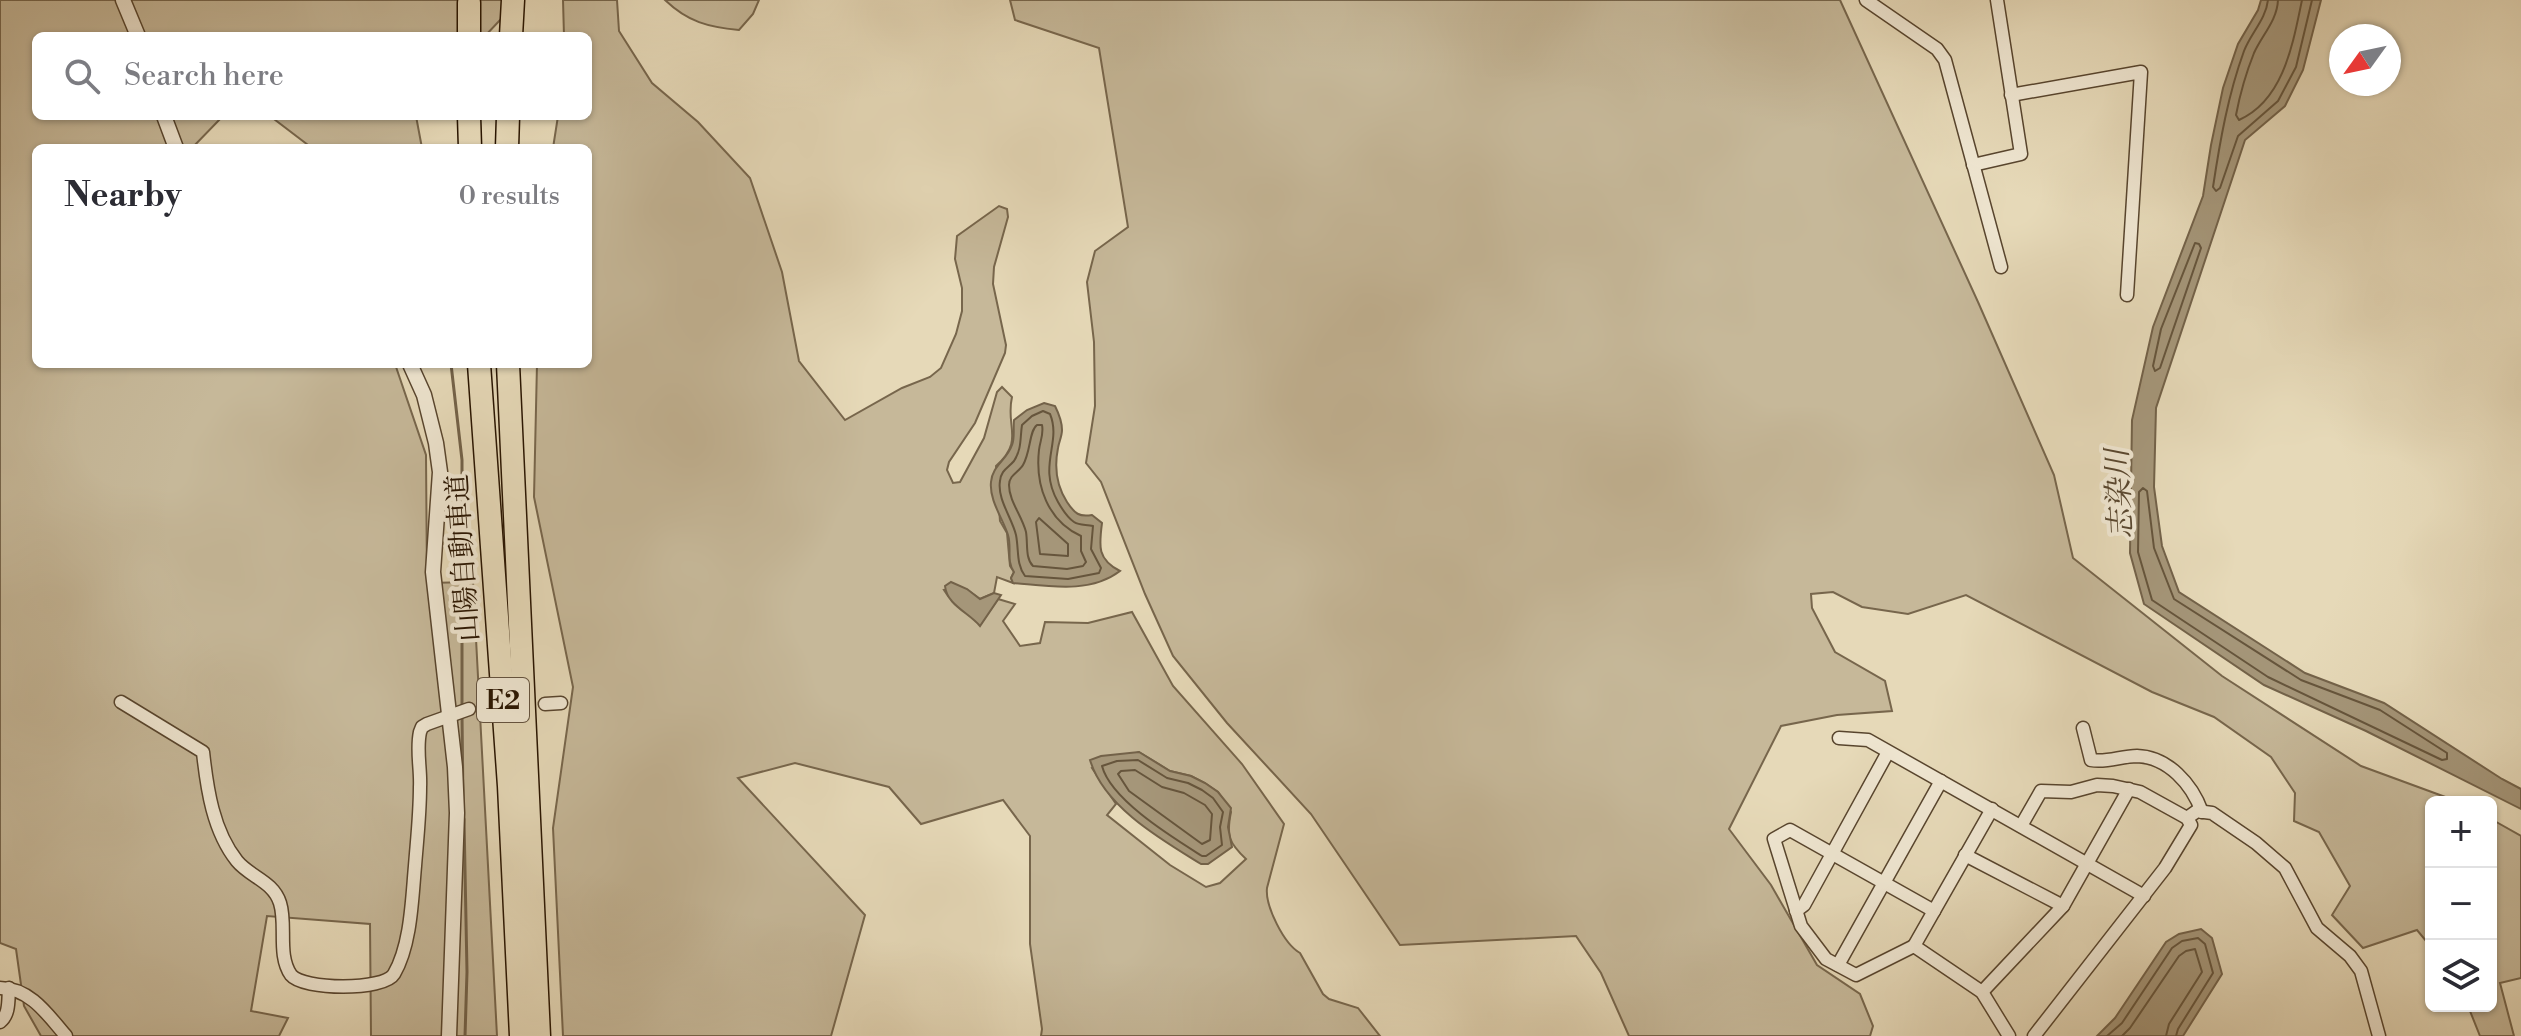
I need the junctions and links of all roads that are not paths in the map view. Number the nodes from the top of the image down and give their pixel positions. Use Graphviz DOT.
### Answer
graph roads {
  1 [pos="123,0"];
  2 [pos="513,0"];
  3 [pos="1866,0"];
  4 [pos="1997,0"];
  5 [pos="469,3"];
  6 [pos="136,32"];
  7 [pos="469,32"];
  8 [pos="511,32"];
  9 [pos="2011,95"];
  10 [pos="166,120"];
  11 [pos="469,120"];
  12 [pos="508,120"];
  13 [pos="174,144"];
  14 [pos="470,144"];
  15 [pos="507,144"];
  16 [pos="1973,165"];
  17 [pos="2001,267"];
  18 [pos="2127,295"];
  19 [pos="412,368"];
  20 [pos="479,368"];
  21 [pos="508,368"];
  22 [pos="121,702"];
  23 [pos="561,703"];
  24 [pos="545,704"];
  25 [pos="469,709"];
  26 [pos="449,716"];
  27 [pos="2083,728"];
  28 [pos="1839,738"];
  29 [pos="1888,752"];
  30 [pos="1941,781"];
  31 [pos="2129,789"];
  32 [pos="1992,809"];
  33 [pos="2202,812"];
  34 [pos="2187,818"];
  35 [pos="2021,826"];
  36 [pos="1832,854"];
  37 [pos="1965,855"];
  38 [pos="2087,864"];
  39 [pos="1884,883"];
  40 [pos="2144,896"];
  41 [pos="2063,906"];
  42 [pos="1796,911"];
  43 [pos="1934,911"];
  44 [pos="1914,946"];
  45 [pos="1838,965"];
  46 [pos="4,988"];
  47 [pos="1982,992"];
  48 [pos="0,1022"];
  49 [pos="66,1036"];
  50 [pos="449,1036"];
  51 [pos="521,1036"];
  52 [pos="539,1036"];
  53 [pos="2009,1036"];
  54 [pos="2034,1036"];
  55 [pos="2379,1036"];
  1 -- 6 [label="street"];
  2 -- 8 [label="highway"];
  3 -- 16 [label="street"];
  4 -- 9 [label="street"];
  5 -- 7 [label="highway"];
  9 -- 16 [label="street"];
  9 -- 18 [label="street"];
  10 -- 13 [label="street"];
  11 -- 14 [label="highway"];
  12 -- 15 [label="highway"];
  16 -- 17 [label="street"];
  19 -- 26 [label="street"];
  20 -- 51 [label="highway, 山陽自動車道 / E2"];
  21 -- 52 [label="highway, 山陽自動車道 / E2"];
  22 -- 26 [label="street"];
  23 -- 24 [label="street"];
  25 -- 26 [label="street"];
  26 -- 50 [label="street"];
  27 -- 33 [label="street"];
  28 -- 29 [label="street"];
  29 -- 30 [label="street"];
  29 -- 36 [label="street"];
  30 -- 32 [label="street"];
  30 -- 39 [label="street"];
  31 -- 34 [label="street"];
  31 -- 35 [label="street"];
  31 -- 38 [label="street"];
  32 -- 35 [label="street"];
  32 -- 37 [label="street"];
  33 -- 34 [label="street"];
  33 -- 55 [label="street"];
  34 -- 40 [label="street"];
  35 -- 38 [label="street"];
  36 -- 39 [label="street"];
  36 -- 42 [label="street"];
  36 -- 42 [label="street"];
  37 -- 41 [label="street"];
  37 -- 43 [label="street"];
  38 -- 40 [label="street"];
  38 -- 41 [label="street"];
  39 -- 43 [label="street"];
  39 -- 45 [label="street"];
  40 -- 54 [label="street"];
  41 -- 47 [label="street"];
  42 -- 45 [label="street"];
  43 -- 44 [label="street"];
  44 -- 45 [label="street"];
  44 -- 47 [label="street"];
  46 -- 48 [label="street"];
  46 -- 49 [label="street"];
  47 -- 53 [label="street"];
}
